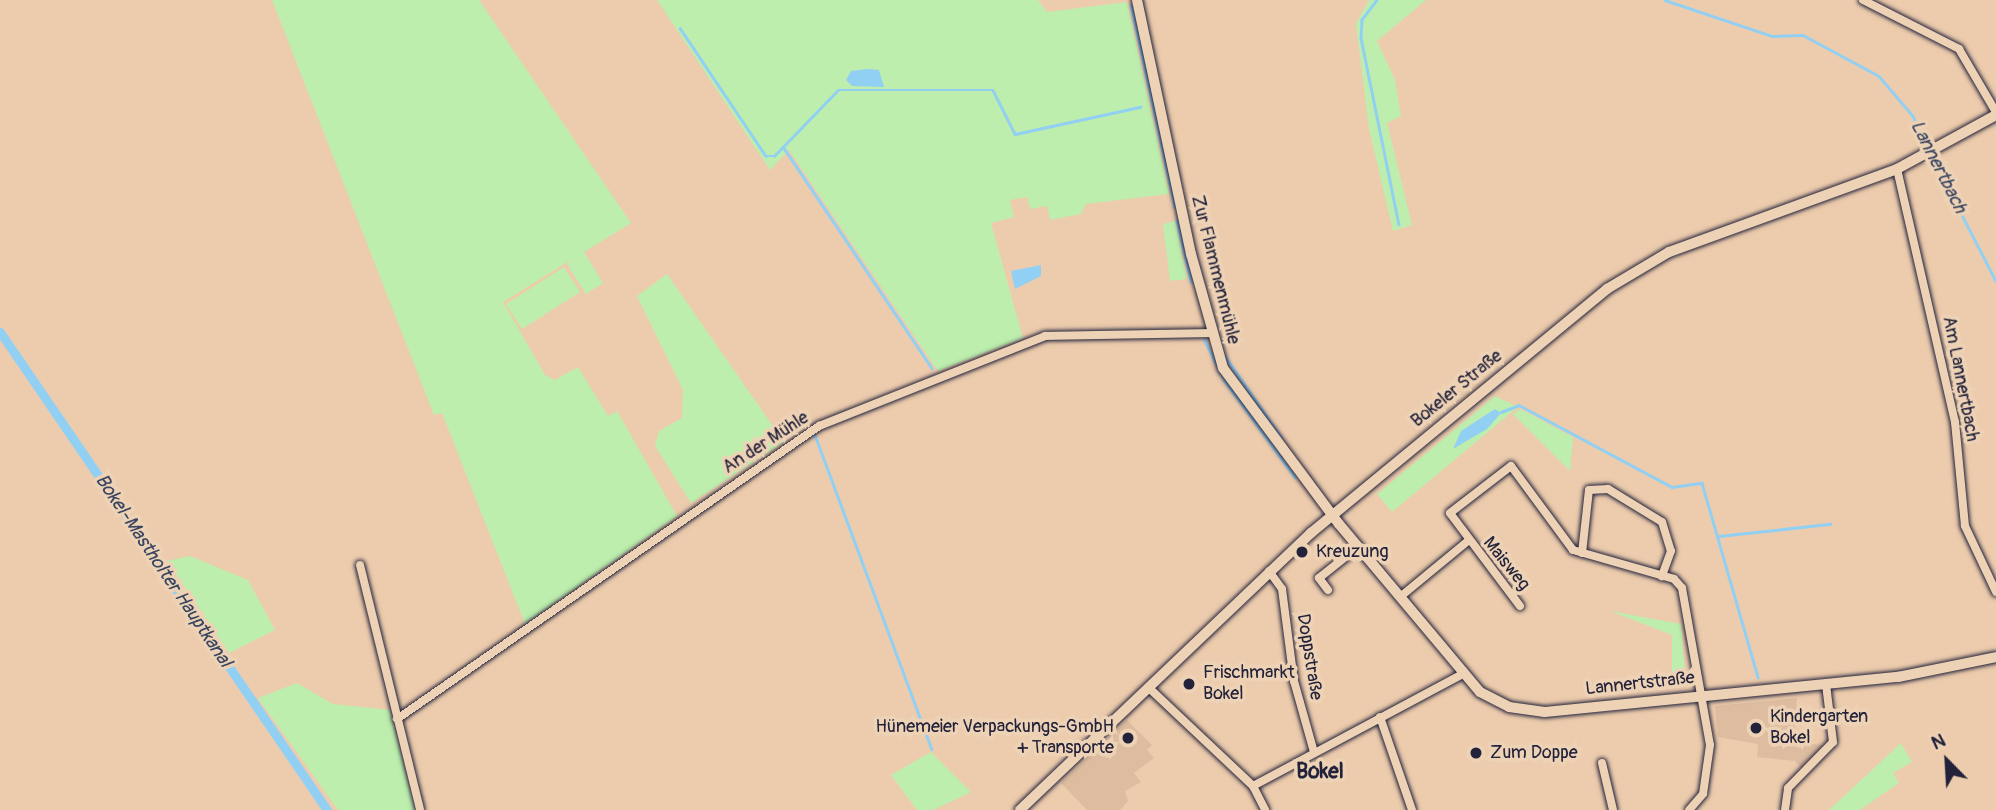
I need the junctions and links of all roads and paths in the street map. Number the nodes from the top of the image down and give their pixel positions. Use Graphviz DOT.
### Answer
graph roads {
  1 [pos="1137,0"];
  2 [pos="1863,0"];
  3 [pos="1996,114"];
  4 [pos="1897,169"];
  5 [pos="1209,333"];
  6 [pos="1332,515"];
  7 [pos="1468,541"];
  8 [pos="1358,547"];
  9 [pos="1582,553"];
  10 [pos="360,565"];
  11 [pos="1269,570"];
  12 [pos="1662,576"];
  13 [pos="1328,590"];
  14 [pos="1996,592"];
  15 [pos="1400,597"];
  16 [pos="1520,606"];
  17 [pos="1996,657"];
  18 [pos="1463,674"];
  19 [pos="1826,684"];
  20 [pos="1148,687"];
  21 [pos="1703,695"];
  22 [pos="1380,717"];
  23 [pos="397,719"];
  24 [pos="1314,752"];
  25 [pos="1602,763"];
  26 [pos="1253,786"];
  27 [pos="420,810"];
  28 [pos="1020,810"];
  29 [pos="1265,810"];
  30 [pos="1412,810"];
  31 [pos="1613,810"];
  32 [pos="1689,810"];
  33 [pos="1785,810"];
  1 -- 5 [label="street, Zur Flammenmühle"];
  2 -- 3 [label="street"];
  3 -- 4 [label="street, Bokeler Straße"];
  4 -- 6 [label="street, Bokeler Straße"];
  4 -- 14 [label="street, Am Lannertbach"];
  5 -- 6 [label="street, Zur Flammenmühle"];
  5 -- 23 [label="street, An der Mühle"];
  6 -- 8 [label="street, Lannertstraße"];
  6 -- 11 [label="street, Bokeler Straße"];
  7 -- 9 [label="street, Maisweg"];
  7 -- 15 [label="street"];
  7 -- 16 [label="street, Maisweg"];
  8 -- 13 [label="street"];
  8 -- 15 [label="street, Lannertstraße"];
  9 -- 12 [label="street"];
  9 -- 12 [label="street"];
  10 -- 23 [label="street"];
  11 -- 20 [label="street, Bokeler Straße"];
  11 -- 24 [label="street, Doppstraße"];
  12 -- 21 [label="street"];
  15 -- 18 [label="street, Lannertstraße"];
  17 -- 19 [label="street, Lannertstraße"];
  18 -- 21 [label="street, Lannertstraße"];
  18 -- 22 [label="street"];
  19 -- 21 [label="street, Lannertstraße"];
  19 -- 33 [label="street"];
  20 -- 26 [label="street"];
  20 -- 28 [label="street, Bokeler Straße"];
  21 -- 32 [label="street"];
  22 -- 24 [label="street"];
  22 -- 30 [label="street"];
  23 -- 27 [label="street"];
  24 -- 26 [label="street"];
  25 -- 31 [label="street"];
  26 -- 29 [label="street"];
}
